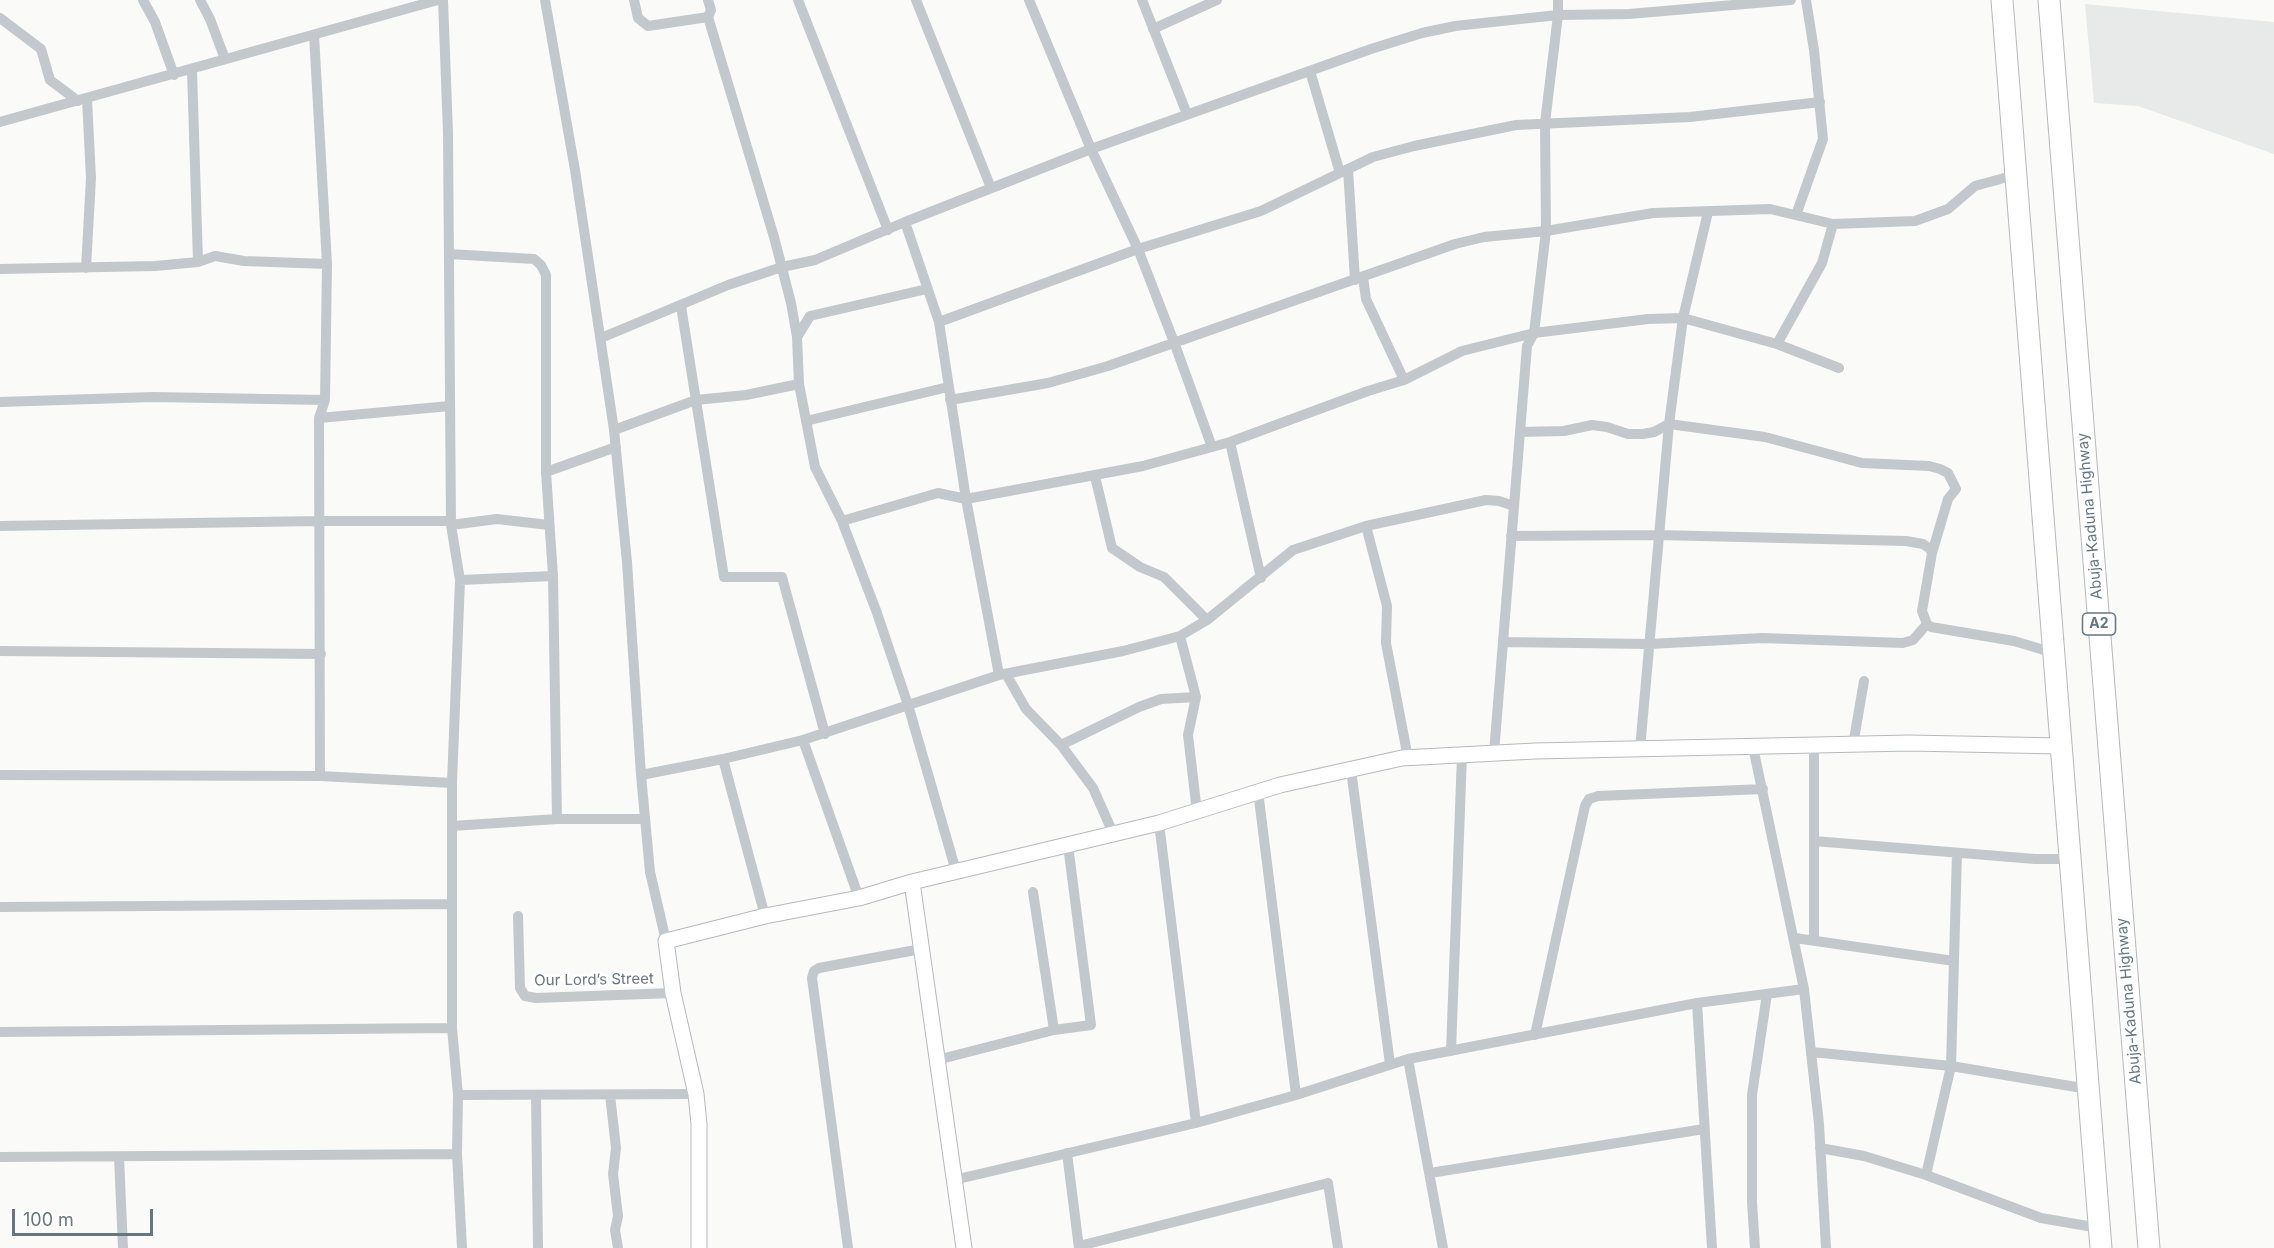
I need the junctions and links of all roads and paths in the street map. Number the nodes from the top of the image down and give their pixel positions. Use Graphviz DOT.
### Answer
graph roads {
  1 [pos="143,0"];
  2 [pos="200,0"];
  3 [pos="438,0"];
  4 [pos="443,0"];
  5 [pos="545,0"];
  6 [pos="634,0"];
  7 [pos="708,0"];
  8 [pos="798,0"];
  9 [pos="916,0"];
  10 [pos="1029,0"];
  11 [pos="1142,0"];
  12 [pos="1217,0"];
  13 [pos="1558,0"];
  14 [pos="1791,0"];
  15 [pos="1806,0"];
  16 [pos="2002,0"];
  17 [pos="2049,0"];
  18 [pos="1558,15"];
  19 [pos="708,17"];
  20 [pos="0,18"];
  21 [pos="1153,28"];
  22 [pos="314,35"];
  23 [pos="225,59"];
  24 [pos="192,70"];
  25 [pos="1310,71"];
  26 [pos="174,75"];
  27 [pos="63,90"];
  28 [pos="83,100"];
  29 [pos="1820,102"];
  30 [pos="50,109"];
  31 [pos="1187,114"];
  32 [pos="0,122"];
  33 [pos="1545,123"];
  34 [pos="1091,149"];
  35 [pos="1344,171"];
  36 [pos="2015,175"];
  37 [pos="991,188"];
  38 [pos="1708,212"];
  39 [pos="1796,215"];
  40 [pos="905,222"];
  41 [pos="1833,224"];
  42 [pos="888,230"];
  43 [pos="1546,231"];
  44 [pos="1138,249"];
  45 [pos="449,254"];
  46 [pos="198,262"];
  47 [pos="327,264"];
  48 [pos="782,267"];
  49 [pos="87,268"];
  50 [pos="0,269"];
  51 [pos="1359,278"];
  52 [pos="927,289"];
  53 [pos="791,303"];
  54 [pos="681,306"];
  55 [pos="810,316"];
  56 [pos="1683,318"];
  57 [pos="939,322"];
  58 [pos="1534,333"];
  59 [pos="797,337"];
  60 [pos="602,338"];
  61 [pos="1174,342"];
  62 [pos="1777,344"];
  63 [pos="1839,369"];
  64 [pos="1404,380"];
  65 [pos="799,384"];
  66 [pos="948,387"];
  67 [pos="325,400"];
  68 [pos="696,400"];
  69 [pos="950,400"];
  70 [pos="0,402"];
  71 [pos="450,406"];
  72 [pos="319,418"];
  73 [pos="806,421"];
  74 [pos="1669,424"];
  75 [pos="614,430"];
  76 [pos="1520,432"];
  77 [pos="1230,442"];
  78 [pos="616,447"];
  79 [pos="1212,447"];
  80 [pos="546,472"];
  81 [pos="1095,476"];
  82 [pos="966,499"];
  83 [pos="1514,506"];
  84 [pos="320,520"];
  85 [pos="842,521"];
  86 [pos="451,523"];
  87 [pos="549,525"];
  88 [pos="0,526"];
  89 [pos="1366,526"];
  90 [pos="1658,535"];
  91 [pos="1511,536"];
  92 [pos="1932,554"];
  93 [pos="553,576"];
  94 [pos="1261,578"];
  95 [pos="460,579"];
  96 [pos="1207,620"];
  97 [pos="1927,624"];
  98 [pos="1180,636"];
  99 [pos="1503,642"];
  100 [pos="1650,644"];
  101 [pos="0,651"];
  102 [pos="2054,653"];
  103 [pos="321,654"];
  104 [pos="1003,675"];
  105 [pos="1864,681"];
  106 [pos="1196,697"];
  107 [pos="908,705"];
  108 [pos="825,734"];
  109 [pos="803,740"];
  110 [pos="1061,745"];
  111 [pos="1853,745"];
  112 [pos="1814,746"];
  113 [pos="2061,746"];
  114 [pos="1754,747"];
  115 [pos="1640,749"];
  116 [pos="1494,753"];
  117 [pos="1462,755"];
  118 [pos="1408,758"];
  119 [pos="723,759"];
  120 [pos="1351,770"];
  121 [pos="0,775"];
  122 [pos="641,775"];
  123 [pos="320,776"];
  124 [pos="452,783"];
  125 [pos="1762,789"];
  126 [pos="1258,791"];
  127 [pos="1197,812"];
  128 [pos="557,819"];
  129 [pos="645,819"];
  130 [pos="1159,823"];
  131 [pos="452,826"];
  132 [pos="1113,833"];
  133 [pos="1814,841"];
  134 [pos="1068,844"];
  135 [pos="1957,852"];
  136 [pos="2070,859"];
  137 [pos="956,872"];
  138 [pos="912,882"];
  139 [pos="1033,892"];
  140 [pos="859,898"];
  141 [pos="452,904"];
  142 [pos="0,907"];
  143 [pos="519,916"];
  144 [pos="765,916"];
  145 [pos="1795,938"];
  146 [pos="1814,939"];
  147 [pos="666,941"];
  148 [pos="921,949"];
  149 [pos="1954,961"];
  150 [pos="1804,989"];
  151 [pos="673,993"];
  152 [pos="1767,994"];
  153 [pos="1697,1003"];
  154 [pos="452,1028"];
  155 [pos="1054,1030"];
  156 [pos="0,1032"];
  157 [pos="1535,1035"];
  158 [pos="1451,1051"];
  159 [pos="1812,1053"];
  160 [pos="1408,1059"];
  161 [pos="937,1060"];
  162 [pos="1390,1064"];
  163 [pos="1951,1065"];
  164 [pos="2088,1089"];
  165 [pos="696,1094"];
  166 [pos="458,1095"];
  167 [pos="536,1095"];
  168 [pos="610,1095"];
  169 [pos="1296,1095"];
  170 [pos="1196,1123"];
  171 [pos="1704,1129"];
  172 [pos="1820,1148"];
  173 [pos="1067,1153"];
  174 [pos="457,1154"];
  175 [pos="0,1157"];
  176 [pos="119,1157"];
  177 [pos="1430,1173"];
  178 [pos="1926,1175"];
  179 [pos="954,1180"];
  180 [pos="2100,1238"];
  181 [pos="1079,1247"];
  182 [pos="123,1248"];
  183 [pos="462,1248"];
  184 [pos="538,1248"];
  185 [pos="618,1248"];
  186 [pos="699,1248"];
  187 [pos="848,1248"];
  188 [pos="964,1248"];
  189 [pos="1338,1248"];
  190 [pos="1443,1248"];
  191 [pos="1712,1248"];
  192 [pos="1755,1248"];
  193 [pos="1826,1248"];
  194 [pos="2149,1248"];
  1 -- 26 [label="street"];
  2 -- 23 [label="street"];
  3 -- 22 [label="street"];
  4 -- 45 [label="street"];
  5 -- 60 [label="street"];
  6 -- 19 [label="street"];
  7 -- 19 [label="street"];
  8 -- 42 [label="street"];
  9 -- 37 [label="street"];
  10 -- 34 [label="street"];
  11 -- 21 [label="street"];
  12 -- 21 [label="street"];
  13 -- 18 [label="street"];
  14 -- 18 [label="street"];
  15 -- 29 [label="street"];
  16 -- 36 [label="highway"];
  17 -- 194 [label="highway, Abuja-Kaduna Highway / A2"];
  18 -- 25 [label="street"];
  18 -- 33 [label="street"];
  19 -- 48 [label="street"];
  20 -- 27 [label="street"];
  21 -- 31 [label="street"];
  22 -- 23 [label="street"];
  22 -- 47 [label="street"];
  23 -- 24 [label="street"];
  24 -- 26 [label="street"];
  24 -- 46 [label="street"];
  25 -- 31 [label="street"];
  25 -- 35 [label="street"];
  26 -- 28 [label="street"];
  27 -- 28 [label="street"];
  27 -- 30 [label="street"];
  28 -- 30 [label="street"];
  28 -- 49 [label="street"];
  29 -- 33 [label="street"];
  29 -- 39 [label="street"];
  30 -- 32 [label="street"];
  31 -- 34 [label="street"];
  33 -- 35 [label="street"];
  33 -- 43 [label="street"];
  34 -- 37 [label="street"];
  34 -- 44 [label="street"];
  35 -- 44 [label="street"];
  35 -- 51 [label="street"];
  36 -- 41 [label="street"];
  36 -- 102 [label="highway"];
  37 -- 40 [label="street"];
  38 -- 39 [label="street"];
  38 -- 43 [label="street"];
  38 -- 56 [label="street"];
  39 -- 41 [label="street"];
  40 -- 42 [label="street"];
  40 -- 52 [label="street"];
  41 -- 62 [label="street"];
  42 -- 48 [label="street"];
  43 -- 51 [label="street"];
  43 -- 58 [label="street"];
  44 -- 57 [label="street"];
  44 -- 61 [label="street"];
  45 -- 71 [label="street"];
  45 -- 80 [label="street"];
  46 -- 47 [label="street"];
  46 -- 49 [label="street"];
  47 -- 67 [label="street"];
  48 -- 53 [label="street"];
  48 -- 54 [label="street"];
  49 -- 50 [label="street"];
  51 -- 61 [label="street"];
  51 -- 64 [label="street"];
  52 -- 55 [label="street"];
  52 -- 57 [label="street"];
  53 -- 55 [label="street"];
  53 -- 59 [label="street"];
  54 -- 60 [label="street"];
  54 -- 68 [label="street"];
  55 -- 59 [label="street"];
  56 -- 58 [label="street"];
  56 -- 62 [label="street"];
  56 -- 74 [label="street"];
  57 -- 66 [label="street"];
  58 -- 64 [label="street"];
  58 -- 76 [label="street"];
  59 -- 65 [label="street"];
  60 -- 75 [label="street"];
  61 -- 69 [label="street"];
  61 -- 79 [label="street"];
  62 -- 63 [label="street"];
  64 -- 77 [label="street"];
  65 -- 68 [label="street"];
  65 -- 73 [label="street"];
  66 -- 69 [label="street"];
  66 -- 73 [label="street"];
  67 -- 70 [label="street"];
  67 -- 72 [label="street"];
  68 -- 75 [label="street"];
  68 -- 108 [label="street"];
  69 -- 82 [label="street"];
  71 -- 72 [label="street"];
  71 -- 86 [label="street"];
  72 -- 84 [label="street"];
  73 -- 85 [label="street"];
  74 -- 76 [label="street"];
  74 -- 90 [label="street"];
  74 -- 92 [label="street"];
  75 -- 78 [label="street"];
  76 -- 83 [label="street"];
  77 -- 79 [label="street"];
  77 -- 94 [label="street"];
  78 -- 80 [label="street"];
  78 -- 122 [label="street"];
  79 -- 81 [label="street"];
  80 -- 87 [label="street"];
  81 -- 82 [label="street"];
  81 -- 96 [label="street"];
  82 -- 85 [label="street"];
  82 -- 104 [label="street"];
  83 -- 89 [label="street"];
  83 -- 91 [label="street"];
  84 -- 86 [label="street"];
  84 -- 88 [label="street"];
  84 -- 103 [label="street"];
  85 -- 107 [label="street"];
  86 -- 87 [label="street"];
  86 -- 95 [label="street"];
  87 -- 93 [label="street"];
  89 -- 94 [label="street"];
  89 -- 118 [label="street"];
  90 -- 91 [label="street"];
  90 -- 92 [label="street"];
  90 -- 100 [label="street"];
  91 -- 99 [label="street"];
  92 -- 97 [label="street"];
  93 -- 95 [label="street"];
  93 -- 128 [label="street"];
  94 -- 96 [label="street"];
  95 -- 124 [label="street"];
  96 -- 98 [label="street"];
  97 -- 100 [label="street"];
  97 -- 102 [label="street"];
  98 -- 104 [label="street"];
  98 -- 106 [label="street"];
  99 -- 100 [label="street"];
  99 -- 116 [label="street"];
  100 -- 115 [label="street"];
  101 -- 103 [label="street"];
  102 -- 113 [label="highway"];
  103 -- 123 [label="street"];
  104 -- 107 [label="street"];
  104 -- 110 [label="street"];
  105 -- 111 [label="street"];
  106 -- 110 [label="street"];
  106 -- 127 [label="street"];
  107 -- 108 [label="street"];
  107 -- 137 [label="street"];
  108 -- 109 [label="street"];
  109 -- 119 [label="street"];
  109 -- 140 [label="street"];
  110 -- 132 [label="street"];
  111 -- 112 [label="street"];
  111 -- 113 [label="street"];
  112 -- 114 [label="street"];
  112 -- 133 [label="street"];
  113 -- 136 [label="highway"];
  114 -- 115 [label="street"];
  114 -- 125 [label="street"];
  115 -- 116 [label="street"];
  116 -- 117 [label="street"];
  117 -- 118 [label="street"];
  117 -- 158 [label="street"];
  118 -- 120 [label="street"];
  119 -- 122 [label="street"];
  119 -- 144 [label="street"];
  120 -- 126 [label="street"];
  120 -- 162 [label="street"];
  121 -- 123 [label="street"];
  122 -- 129 [label="street"];
  123 -- 124 [label="street"];
  124 -- 131 [label="street"];
  125 -- 145 [label="street"];
  125 -- 157 [label="street"];
  126 -- 127 [label="street"];
  126 -- 169 [label="street"];
  127 -- 130 [label="street"];
  128 -- 129 [label="street"];
  128 -- 131 [label="street"];
  129 -- 147 [label="street"];
  130 -- 132 [label="street"];
  130 -- 170 [label="street"];
  131 -- 141 [label="street"];
  132 -- 134 [label="street"];
  133 -- 135 [label="street"];
  133 -- 146 [label="street"];
  134 -- 137 [label="street"];
  134 -- 155 [label="street"];
  135 -- 136 [label="street"];
  135 -- 149 [label="street"];
  136 -- 164 [label="highway"];
  137 -- 138 [label="street"];
  138 -- 140 [label="street"];
  138 -- 148 [label="street"];
  139 -- 155 [label="street"];
  140 -- 144 [label="street"];
  141 -- 142 [label="street"];
  141 -- 154 [label="street"];
  143 -- 151 [label="street, Our Lord’s Street"];
  144 -- 147 [label="street"];
  145 -- 146 [label="street"];
  145 -- 150 [label="street"];
  146 -- 149 [label="street"];
  147 -- 151 [label="street"];
  148 -- 161 [label="street"];
  148 -- 187 [label="street"];
  149 -- 163 [label="street"];
  150 -- 152 [label="street"];
  150 -- 159 [label="street"];
  151 -- 165 [label="street"];
  152 -- 153 [label="street"];
  152 -- 192 [label="street"];
  153 -- 157 [label="street"];
  153 -- 171 [label="street"];
  154 -- 156 [label="street"];
  154 -- 166 [label="street"];
  155 -- 161 [label="street"];
  157 -- 158 [label="street"];
  158 -- 160 [label="street"];
  159 -- 163 [label="street"];
  159 -- 172 [label="street"];
  160 -- 162 [label="street"];
  160 -- 177 [label="street"];
  161 -- 179 [label="street"];
  162 -- 169 [label="street"];
  163 -- 164 [label="street"];
  163 -- 178 [label="street"];
  164 -- 180 [label="highway"];
  165 -- 168 [label="street"];
  165 -- 186 [label="street"];
  166 -- 167 [label="street"];
  166 -- 174 [label="street"];
  167 -- 168 [label="street"];
  167 -- 184 [label="street"];
  168 -- 185 [label="street"];
  169 -- 170 [label="street"];
  170 -- 173 [label="street"];
  171 -- 177 [label="street"];
  171 -- 191 [label="street"];
  172 -- 178 [label="street"];
  172 -- 193 [label="street"];
  173 -- 179 [label="street"];
  173 -- 181 [label="street"];
  174 -- 176 [label="street"];
  174 -- 183 [label="street"];
  175 -- 176 [label="street"];
  176 -- 182 [label="street"];
  177 -- 190 [label="street"];
  178 -- 180 [label="street"];
  179 -- 188 [label="street"];
  181 -- 189 [label="street"];
}
